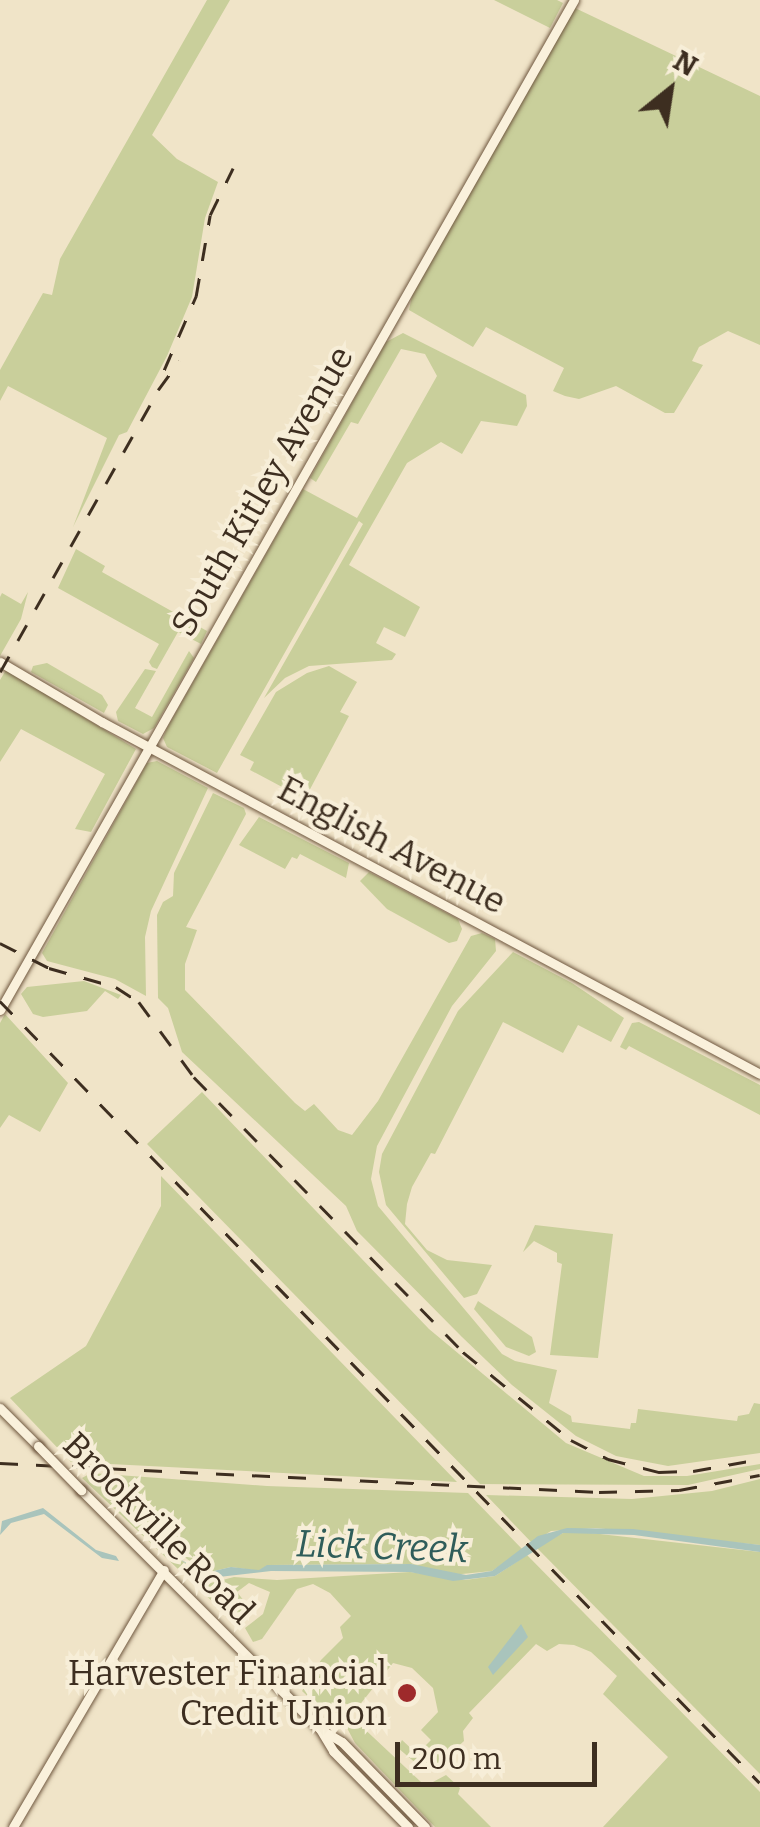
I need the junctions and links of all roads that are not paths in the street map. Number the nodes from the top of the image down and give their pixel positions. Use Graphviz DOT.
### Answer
graph roads {
  1 [pos="574,0"];
  2 [pos="0,662"];
  3 [pos="148,747"];
  4 [pos="0,1010"];
  5 [pos="760,1074"];
  6 [pos="0,1408"];
  7 [pos="164,1570"];
  8 [pos="320,1729"];
  9 [pos="12,1827"];
  10 [pos="408,1827"];
  11 [pos="425,1827"];
  1 -- 3 [label="street, South Kitley Avenue"];
  2 -- 3 [label="street, English Avenue"];
  3 -- 4 [label="street, South Kitley Avenue"];
  3 -- 5 [label="street, English Avenue"];
  6 -- 7 [label="street, Brookville Road, bridge"];
  7 -- 8 [label="street, Brookville Road"];
  7 -- 9 [label="street"];
  8 -- 10 [label="street, Brookville Road"];
  8 -- 11 [label="street, Brookville Road"];
}
